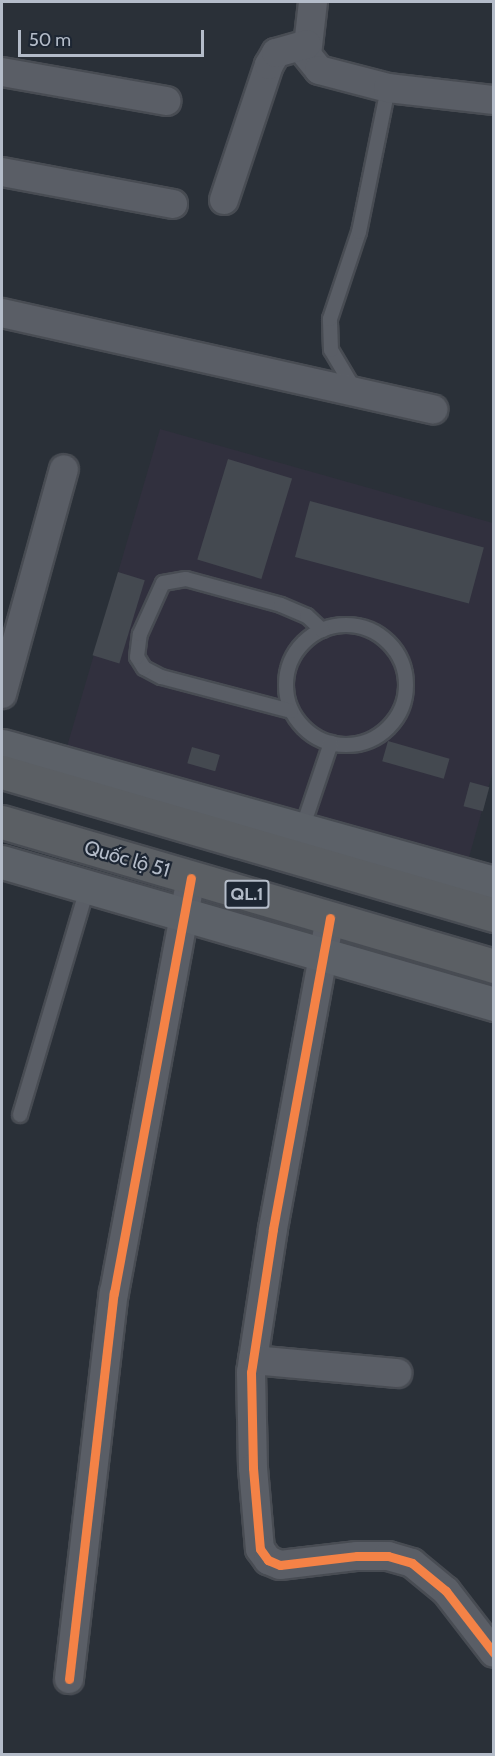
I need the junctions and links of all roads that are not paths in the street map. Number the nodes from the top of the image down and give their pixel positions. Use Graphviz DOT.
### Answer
graph roads {
  1 [pos="313,2"];
  2 [pos="308,44"];
  3 [pos="2,72"];
  4 [pos="388,88"];
  5 [pos="494,100"];
  6 [pos="166,101"];
  7 [pos="2,172"];
  8 [pos="224,200"];
  9 [pos="173,204"];
  10 [pos="2,313"];
  11 [pos="356,392"];
  12 [pos="433,409"];
  13 [pos="64,469"];
  14 [pos="322,630"];
  15 [pos="2,694"];
  16 [pos="291,711"];
  17 [pos="331,743"];
  18 [pos="2,746"];
  19 [pos="2,772"];
  20 [pos="2,822"];
  21 [pos="297,843"];
  22 [pos="2,862"];
  23 [pos="191,878"];
  24 [pos="494,883"];
  25 [pos="88,885"];
  26 [pos="184,913"];
  27 [pos="494,915"];
  28 [pos="330,918"];
  29 [pos="323,954"];
  30 [pos="494,966"];
  31 [pos="494,1004"];
  32 [pos="20,1115"];
  33 [pos="253,1360"];
  34 [pos="397,1373"];
  35 [pos="494,1653"];
  36 [pos="69,1679"];
  1 -- 2 [label="street"];
  2 -- 4 [label="street"];
  2 -- 8 [label="street"];
  3 -- 6 [label="street"];
  4 -- 5 [label="street"];
  4 -- 11 [label="lane"];
  7 -- 9 [label="street"];
  10 -- 11 [label="street"];
  11 -- 12 [label="street"];
  13 -- 15 [label="street"];
  14 -- 16 [label="lane"];
  14 -- 16 [label="lane"];
  14 -- 17 [label="lane"];
  16 -- 17 [label="lane"];
  17 -- 21 [label="lane"];
  18 -- 21 [label="main road, QL.1"];
  19 -- 21 [label="highway, QL.1"];
  20 -- 23 [label="highway, Quốc lộ 51 / QL.1"];
  21 -- 24 [label="main road, QL.1"];
  21 -- 27 [label="highway, QL.1"];
  22 -- 25 [label="main road, Quốc lộ 51 / QL.1"];
  23 -- 26 [label="street"];
  23 -- 28 [label="highway, Quốc lộ 51 / QL.1"];
  25 -- 26 [label="main road, Quốc lộ 51 / QL.1"];
  25 -- 32 [label="lane"];
  26 -- 29 [label="main road, Quốc lộ 51 / QL.1"];
  26 -- 36 [label="street"];
  28 -- 29 [label="street"];
  28 -- 30 [label="highway, Quốc lộ 51 / QL.1"];
  29 -- 31 [label="main road, Quốc lộ 51 / QL.1"];
  29 -- 33 [label="street"];
  33 -- 34 [label="street"];
  33 -- 35 [label="street"];
}
